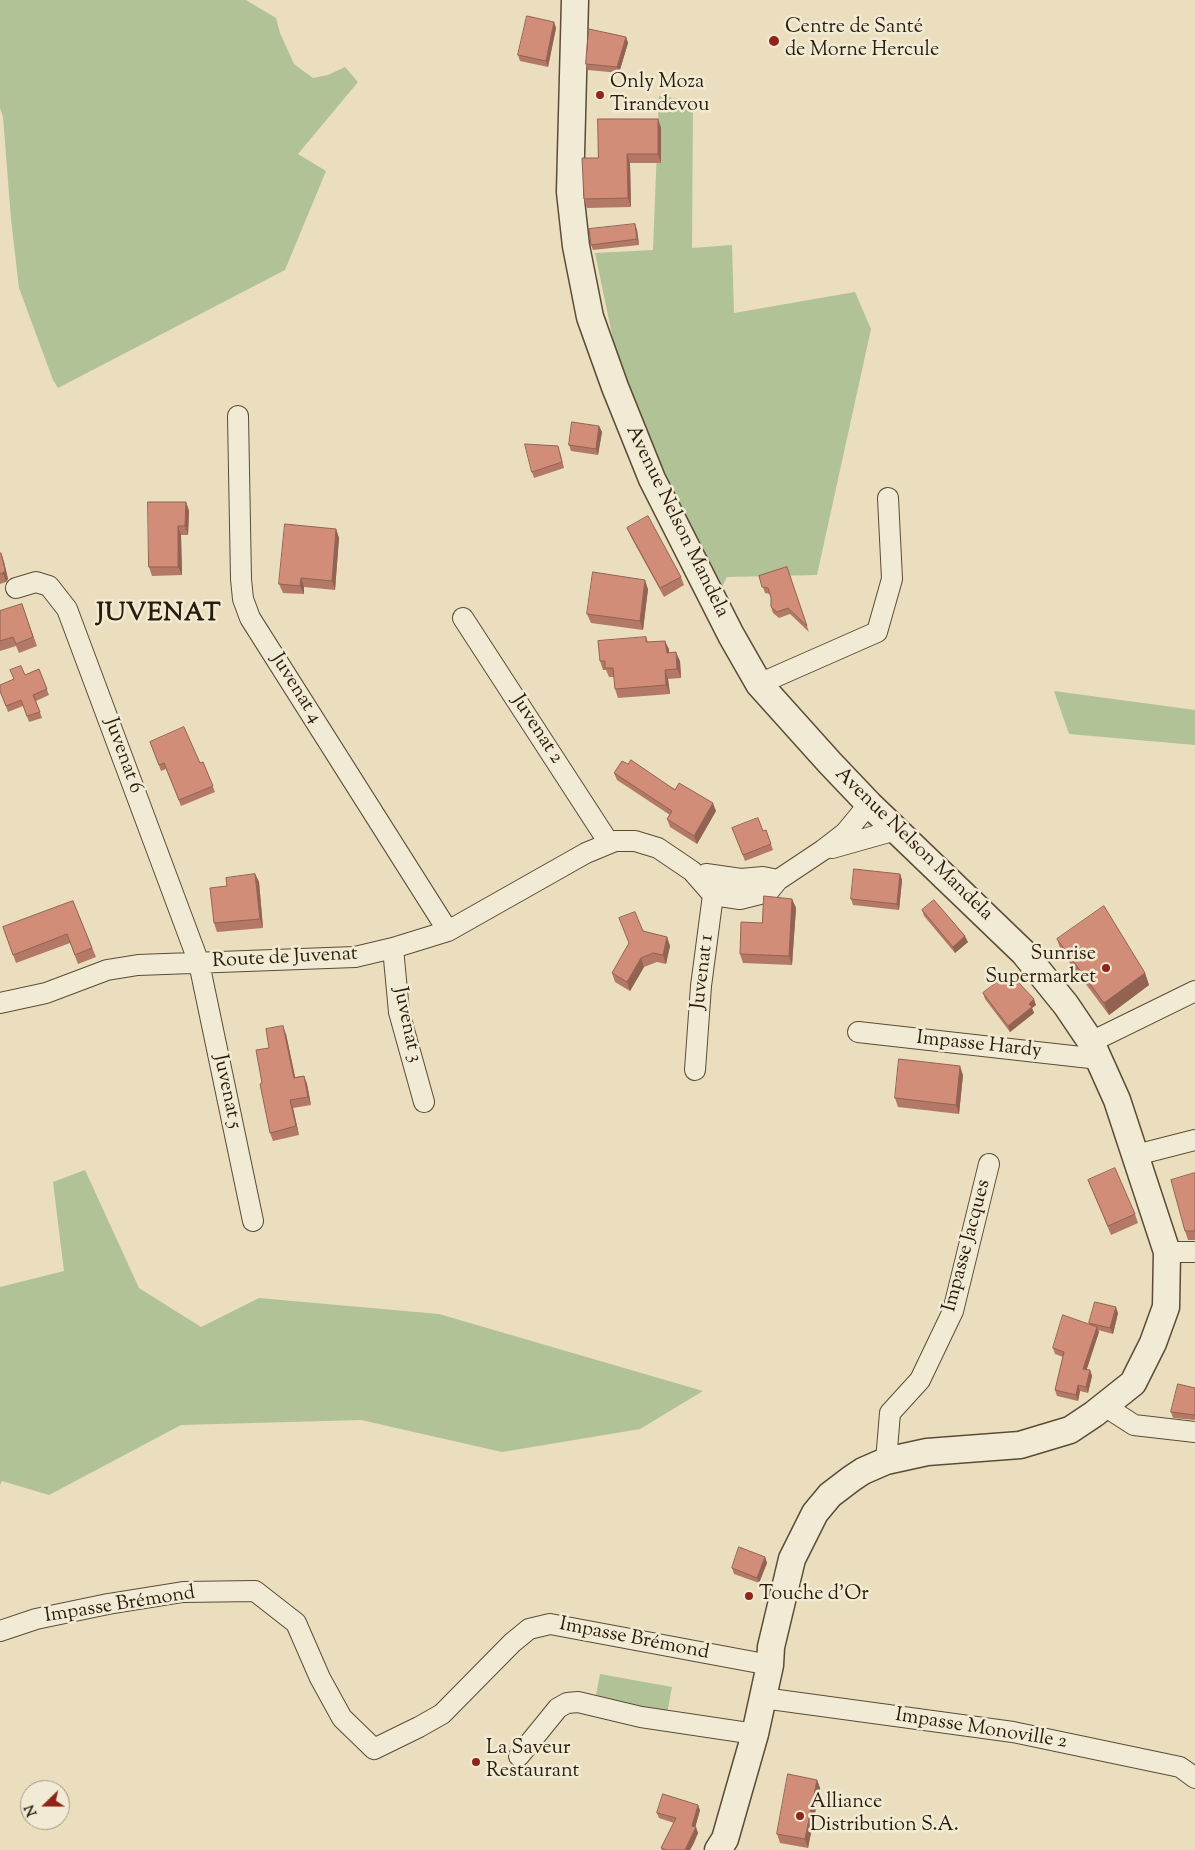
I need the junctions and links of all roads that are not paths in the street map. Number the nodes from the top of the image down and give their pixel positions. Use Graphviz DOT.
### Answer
graph roads {
  1 [pos="575,0"];
  2 [pos="238,416"];
  3 [pos="888,498"];
  4 [pos="16,588"];
  5 [pos="462,618"];
  6 [pos="759,684"];
  7 [pos="869,804"];
  8 [pos="896,830"];
  9 [pos="609,842"];
  10 [pos="823,850"];
  11 [pos="716,886"];
  12 [pos="448,931"];
  13 [pos="393,948"];
  14 [pos="199,963"];
  15 [pos="1195,991"];
  16 [pos="0,1002"];
  17 [pos="858,1032"];
  18 [pos="1095,1050"];
  19 [pos="695,1070"];
  20 [pos="424,1102"];
  21 [pos="1195,1140"];
  22 [pos="1136,1155"];
  23 [pos="989,1164"];
  24 [pos="254,1222"];
  25 [pos="1167,1252"];
  26 [pos="1195,1252"];
  27 [pos="1103,1405"];
  28 [pos="1195,1432"];
  29 [pos="886,1461"];
  30 [pos="0,1632"];
  31 [pos="770,1665"];
  32 [pos="763,1698"];
  33 [pos="755,1734"];
  34 [pos="519,1756"];
  35 [pos="1195,1778"];
  36 [pos="718,1850"];
  1 -- 6 [label="street, Avenue Nelson Mandela"];
  2 -- 12 [label="street, Juvenat 4"];
  3 -- 6 [label="street"];
  4 -- 14 [label="street, Juvenat 6"];
  5 -- 9 [label="street, Juvenat 2"];
  6 -- 7 [label="street, Avenue Nelson Mandela"];
  7 -- 8 [label="street, Avenue Nelson Mandela"];
  7 -- 10 [label="street, Route de Juvenat"];
  8 -- 10 [label="street, Route de Juvenat"];
  8 -- 18 [label="street, Avenue Nelson Mandela"];
  9 -- 11 [label="street, Route de Juvenat"];
  9 -- 12 [label="street, Route de Juvenat"];
  10 -- 11 [label="street, Route de Juvenat"];
  11 -- 19 [label="street, Juvenat 1"];
  12 -- 13 [label="street, Route de Juvenat"];
  13 -- 14 [label="street, Route de Juvenat"];
  13 -- 20 [label="street, Juvenat 3"];
  14 -- 16 [label="street, Route de Juvenat"];
  14 -- 24 [label="street, Juvenat 5"];
  15 -- 18 [label="street"];
  17 -- 18 [label="street, Impasse Hardy"];
  18 -- 22 [label="street, Avenue Nelson Mandela"];
  21 -- 22 [label="street"];
  22 -- 25 [label="street, Avenue Nelson Mandela"];
  23 -- 29 [label="street, Impasse Jacques"];
  25 -- 26 [label="street"];
  25 -- 27 [label="street, Avenue Nelson Mandela"];
  27 -- 28 [label="street"];
  27 -- 29 [label="street, Avenue Nelson Mandela"];
  29 -- 31 [label="street, Avenue Nelson Mandela"];
  30 -- 31 [label="street, Impasse Brémond"];
  31 -- 32 [label="street, Avenue Nelson Mandela"];
  32 -- 33 [label="street, Avenue Nelson Mandela"];
  32 -- 35 [label="street, Impasse Monoville 2"];
  33 -- 34 [label="street"];
  33 -- 36 [label="street, Avenue Nelson Mandela"];
}
